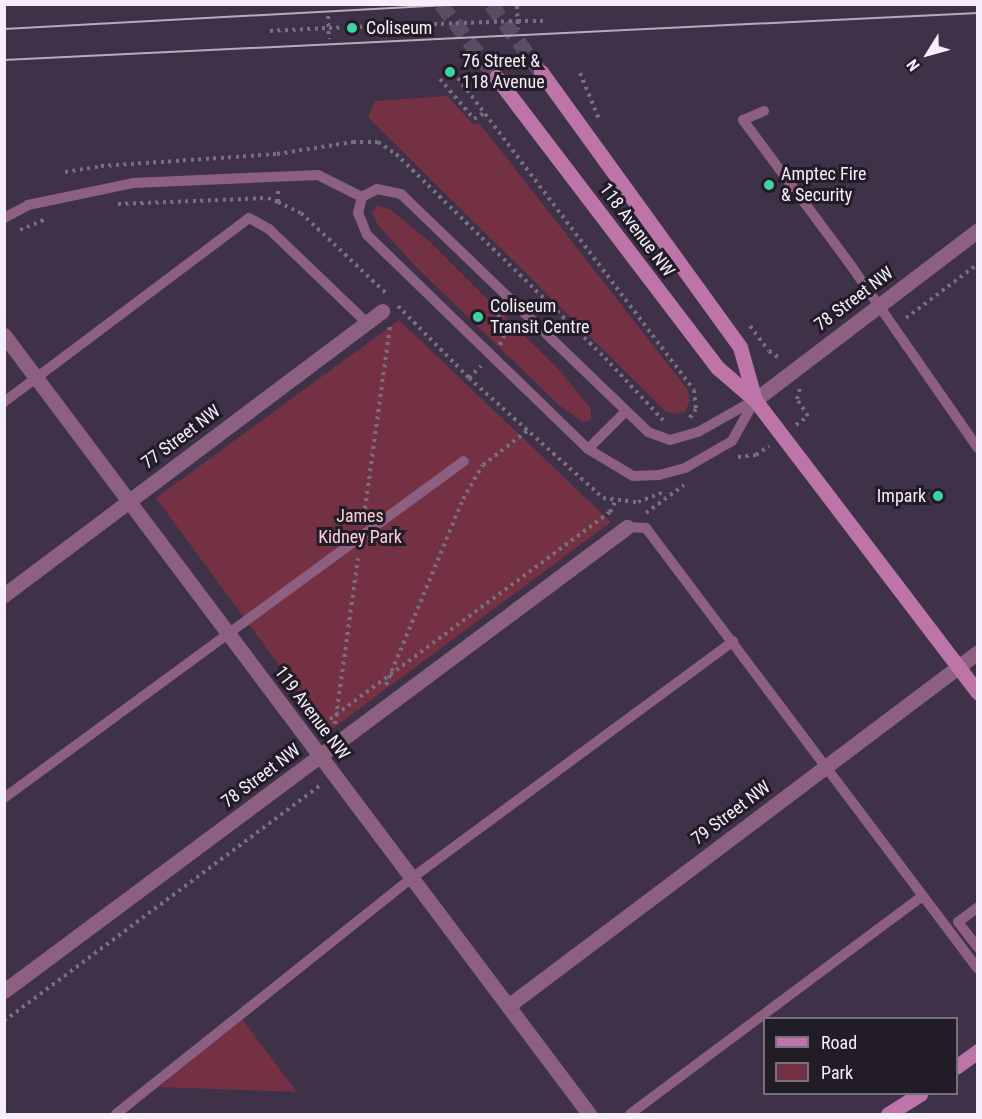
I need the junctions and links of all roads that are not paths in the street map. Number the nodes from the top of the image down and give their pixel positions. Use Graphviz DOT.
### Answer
graph roads {
  1 [pos="541,72"];
  2 [pos="496,76"];
  3 [pos="764,111"];
  4 [pos="362,197"];
  5 [pos="4,218"];
  6 [pos="978,231"];
  7 [pos="878,305"];
  8 [pos="382,311"];
  9 [pos="367,323"];
  10 [pos="4,335"];
  11 [pos="37,378"];
  12 [pos="755,400"];
  13 [pos="4,402"];
  14 [pos="625,412"];
  15 [pos="978,448"];
  16 [pos="588,449"];
  17 [pos="464,461"];
  18 [pos="129,501"];
  19 [pos="627,527"];
  20 [pos="4,595"];
  21 [pos="228,633"];
  22 [pos="733,641"];
  23 [pos="978,652"];
  24 [pos="958,667"];
  25 [pos="978,693"];
  26 [pos="321,757"];
  27 [pos="826,766"];
  28 [pos="4,798"];
  29 [pos="412,878"];
  30 [pos="922,896"];
  31 [pos="978,907"];
  32 [pos="978,948"];
  33 [pos="978,969"];
  34 [pos="4,992"];
  35 [pos="508,1006"];
  36 [pos="978,1051"];
  37 [pos="958,1066"];
  38 [pos="918,1095"];
  39 [pos="116,1114"];
  40 [pos="589,1114"];
  41 [pos="630,1114"];
  42 [pos="888,1114"];
  1 -- 12 [label="main road, 118 Avenue NW"];
  2 -- 12 [label="main road, 118 Avenue NW"];
  3 -- 7 [label="lane"];
  4 -- 5 [label="lane"];
  4 -- 14 [label="lane"];
  4 -- 16 [label="lane"];
  6 -- 7 [label="street, 78 Street NW"];
  7 -- 12 [label="street, 78 Street NW"];
  7 -- 15 [label="lane"];
  8 -- 9 [label="street, 77 Street NW"];
  9 -- 11 [label="lane"];
  9 -- 18 [label="street, 77 Street NW"];
  10 -- 11 [label="street, 119 Avenue NW"];
  11 -- 13 [label="lane"];
  11 -- 18 [label="street, 119 Avenue NW"];
  12 -- 14 [label="lane"];
  12 -- 16 [label="lane"];
  12 -- 24 [label="main road, 118 Avenue NW"];
  14 -- 16 [label="lane"];
  17 -- 21 [label="lane"];
  18 -- 20 [label="street, 77 Street NW"];
  18 -- 21 [label="street, 119 Avenue NW"];
  19 -- 22 [label="lane"];
  19 -- 26 [label="street, 78 Street NW"];
  21 -- 26 [label="street, 119 Avenue NW"];
  21 -- 28 [label="lane"];
  22 -- 27 [label="lane"];
  22 -- 29 [label="lane"];
  23 -- 24 [label="street, 79 Street NW"];
  24 -- 25 [label="main road, 118 Avenue NW"];
  24 -- 27 [label="street, 79 Street NW"];
  26 -- 29 [label="street, 119 Avenue NW"];
  26 -- 34 [label="street, 78 Street NW"];
  27 -- 30 [label="lane"];
  27 -- 35 [label="street, 79 Street NW"];
  29 -- 35 [label="street, 119 Avenue NW"];
  29 -- 39 [label="lane"];
  30 -- 33 [label="lane"];
  30 -- 41 [label="lane"];
  31 -- 32 [label="lane"];
  35 -- 40 [label="street, 119 Avenue NW"];
  36 -- 37 [label="main road"];
  38 -- 42 [label="main road"];
}
